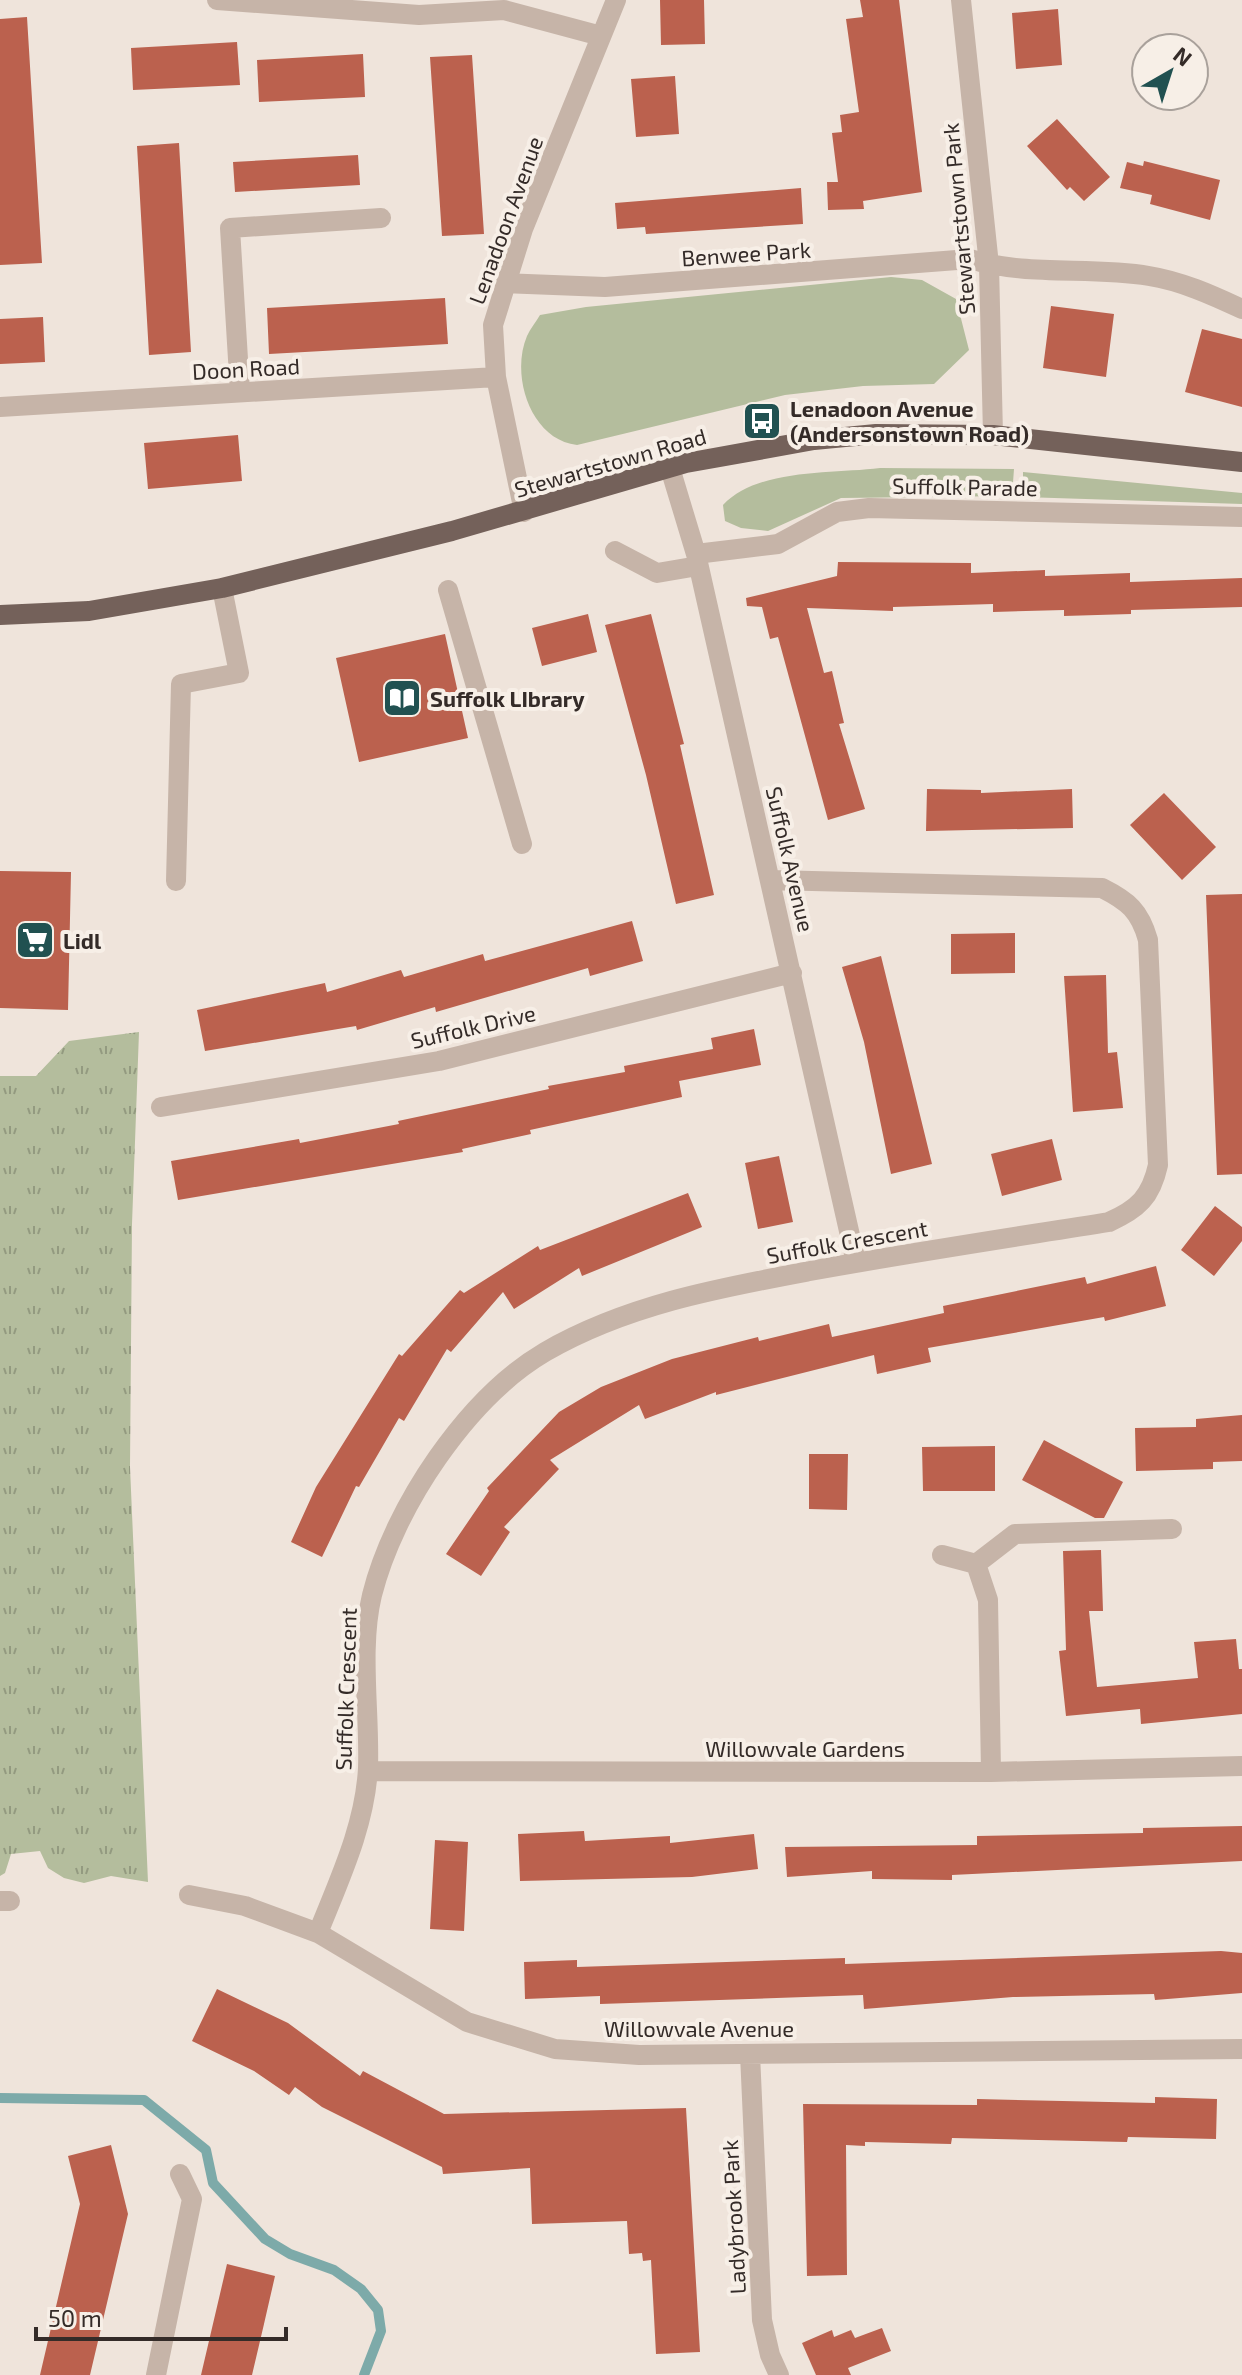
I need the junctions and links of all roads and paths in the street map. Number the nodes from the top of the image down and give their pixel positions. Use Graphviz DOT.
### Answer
graph roads {
  1 [pos="217,0"];
  2 [pos="616,0"];
  3 [pos="961,0"];
  4 [pos="291,3"];
  5 [pos="601,36"];
  6 [pos="381,218"];
  7 [pos="989,265"];
  8 [pos="504,283"];
  9 [pos="1242,309"];
  10 [pos="496,377"];
  11 [pos="240,392"];
  12 [pos="0,407"];
  13 [pos="993,435"];
  14 [pos="1242,462"];
  15 [pos="670,468"];
  16 [pos="524,512"];
  17 [pos="1242,517"];
  18 [pos="615,551"];
  19 [pos="697,560"];
  20 [pos="222,588"];
  21 [pos="448,590"];
  22 [pos="0,615"];
  23 [pos="522,844"];
  24 [pos="771,880"];
  25 [pos="176,881"];
  26 [pos="792,973"];
  27 [pos="161,1107"];
  28 [pos="856,1262"];
  29 [pos="1172,1529"];
  30 [pos="942,1555"];
  31 [pos="976,1564"];
  32 [pos="1242,1766"];
  33 [pos="368,1771"];
  34 [pos="991,1772"];
  35 [pos="189,1895"];
  36 [pos="318,1933"];
  37 [pos="1242,2049"];
  38 [pos="750,2054"];
  39 [pos="180,2174"];
  40 [pos="156,2375"];
  41 [pos="779,2375"];
  1 -- 4 [label="street"];
  2 -- 5 [label="street, Lenadoon Avenue"];
  3 -- 7 [label="street, Stewartstown Park"];
  4 -- 5 [label="street"];
  5 -- 8 [label="street, Lenadoon Avenue"];
  6 -- 11 [label="street"];
  7 -- 8 [label="street, Benwee Park"];
  7 -- 9 [label="street, Benwee Park"];
  7 -- 13 [label="street, Stewartstown Park"];
  8 -- 10 [label="street, Lenadoon Avenue"];
  10 -- 11 [label="street, Doon Road"];
  10 -- 16 [label="street, Lenadoon Avenue"];
  11 -- 12 [label="street, Doon Road"];
  13 -- 14 [label="main road, Stewartstown Road"];
  13 -- 15 [label="main road, Stewartstown Road"];
  15 -- 16 [label="main road, Stewartstown Road"];
  15 -- 19 [label="street, Suffolk Avenue"];
  16 -- 20 [label="main road, Stewartstown Road"];
  17 -- 19 [label="street, Suffolk Parade"];
  18 -- 19 [label="street, Suffolk Parade"];
  19 -- 24 [label="street, Suffolk Avenue"];
  20 -- 22 [label="main road, Stewartstown Road"];
  20 -- 25 [label="street"];
  21 -- 23 [label="street"];
  24 -- 26 [label="street, Suffolk Avenue"];
  24 -- 28 [label="street, Suffolk Crescent"];
  26 -- 27 [label="street, Suffolk Drive"];
  26 -- 28 [label="street, Suffolk Avenue"];
  28 -- 33 [label="street, Suffolk Crescent"];
  29 -- 31 [label="street"];
  30 -- 31 [label="street"];
  31 -- 34 [label="street"];
  32 -- 34 [label="street, Willowvale Gardens"];
  33 -- 34 [label="street, Willowvale Gardens"];
  33 -- 36 [label="street, Suffolk Crescent"];
  35 -- 36 [label="street, Willowvale Avenue"];
  36 -- 38 [label="street, Willowvale Avenue"];
  37 -- 38 [label="street, Willowvale Avenue"];
  38 -- 41 [label="street, Ladybrook Park"];
  39 -- 40 [label="street"];
}
